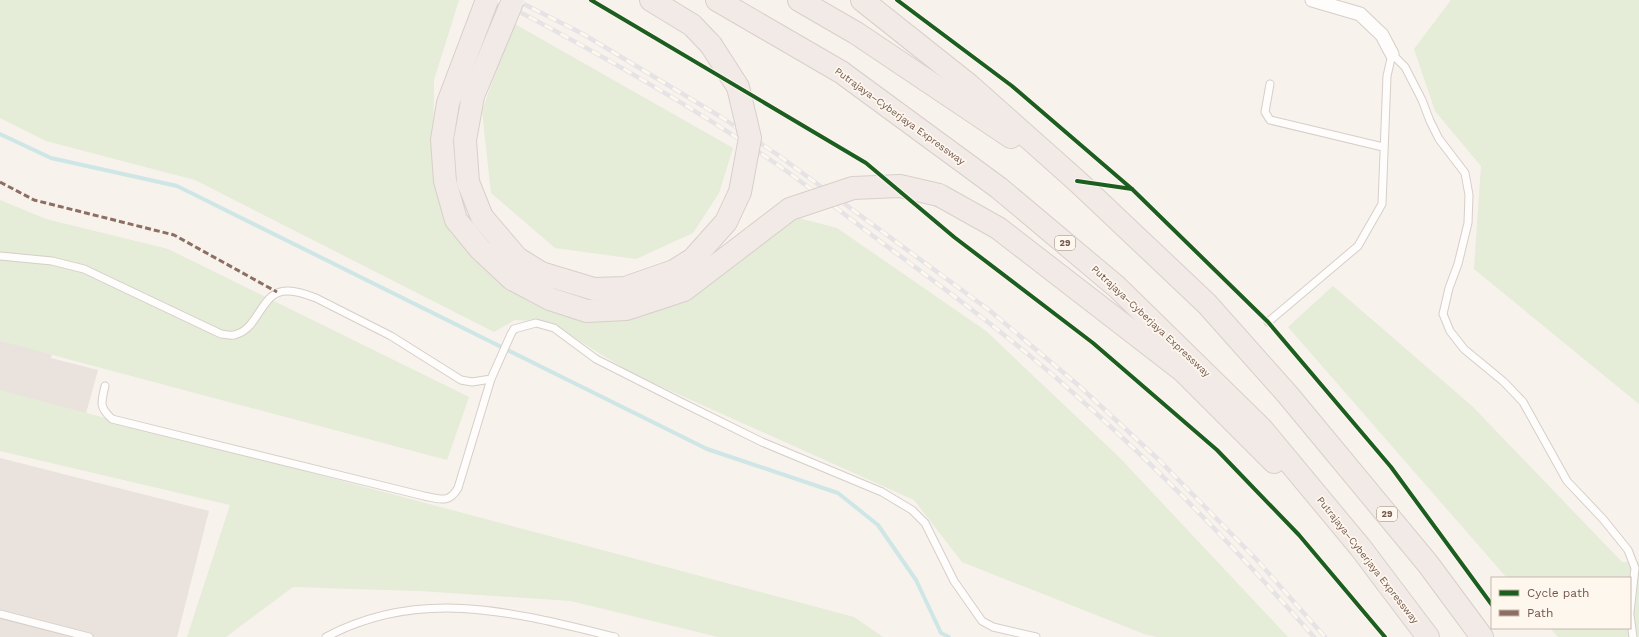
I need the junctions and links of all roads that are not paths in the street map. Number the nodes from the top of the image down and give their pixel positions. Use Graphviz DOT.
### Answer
graph roads {
  1 [pos="487,0"];
  2 [pos="513,0"];
  3 [pos="651,0"];
  4 [pos="717,0"];
  5 [pos="799,0"];
  6 [pos="862,0"];
  7 [pos="1312,0"];
  8 [pos="1392,54"];
  9 [pos="1270,84"];
  10 [pos="1383,147"];
  11 [pos="1077,180"];
  12 [pos="0,256"];
  13 [pos="1268,322"];
  14 [pos="491,379"];
  15 [pos="105,386"];
  16 [pos="1360,548"];
  17 [pos="1631,606"];
  18 [pos="0,614"];
  19 [pos="1631,622"];
  20 [pos="589,634"];
  21 [pos="89,637"];
  22 [pos="326,637"];
  23 [pos="615,637"];
  24 [pos="1036,637"];
  25 [pos="1428,637"];
  26 [pos="1482,637"];
  27 [pos="1633,637"];
  1 -- 16 [label="highway, bridge"];
  2 -- 3 [label="highway, bridge"];
  4 -- 16 [label="highway, Putrajaya–Cyberjaya Expressway / 29"];
  5 -- 11 [label="highway, 29"];
  6 -- 11 [label="highway"];
  7 -- 8 [label="street"];
  8 -- 10 [label="lane"];
  8 -- 17 [label="lane"];
  9 -- 10 [label="lane"];
  10 -- 13 [label="lane"];
  11 -- 26 [label="highway, 29"];
  12 -- 14 [label="lane"];
  14 -- 15 [label="lane"];
  14 -- 24 [label="lane"];
  16 -- 25 [label="highway, Putrajaya–Cyberjaya Expressway / 29"];
  18 -- 21 [label="lane"];
  19 -- 27 [label="lane"];
  20 -- 22 [label="lane"];
  20 -- 23 [label="lane"];
}
